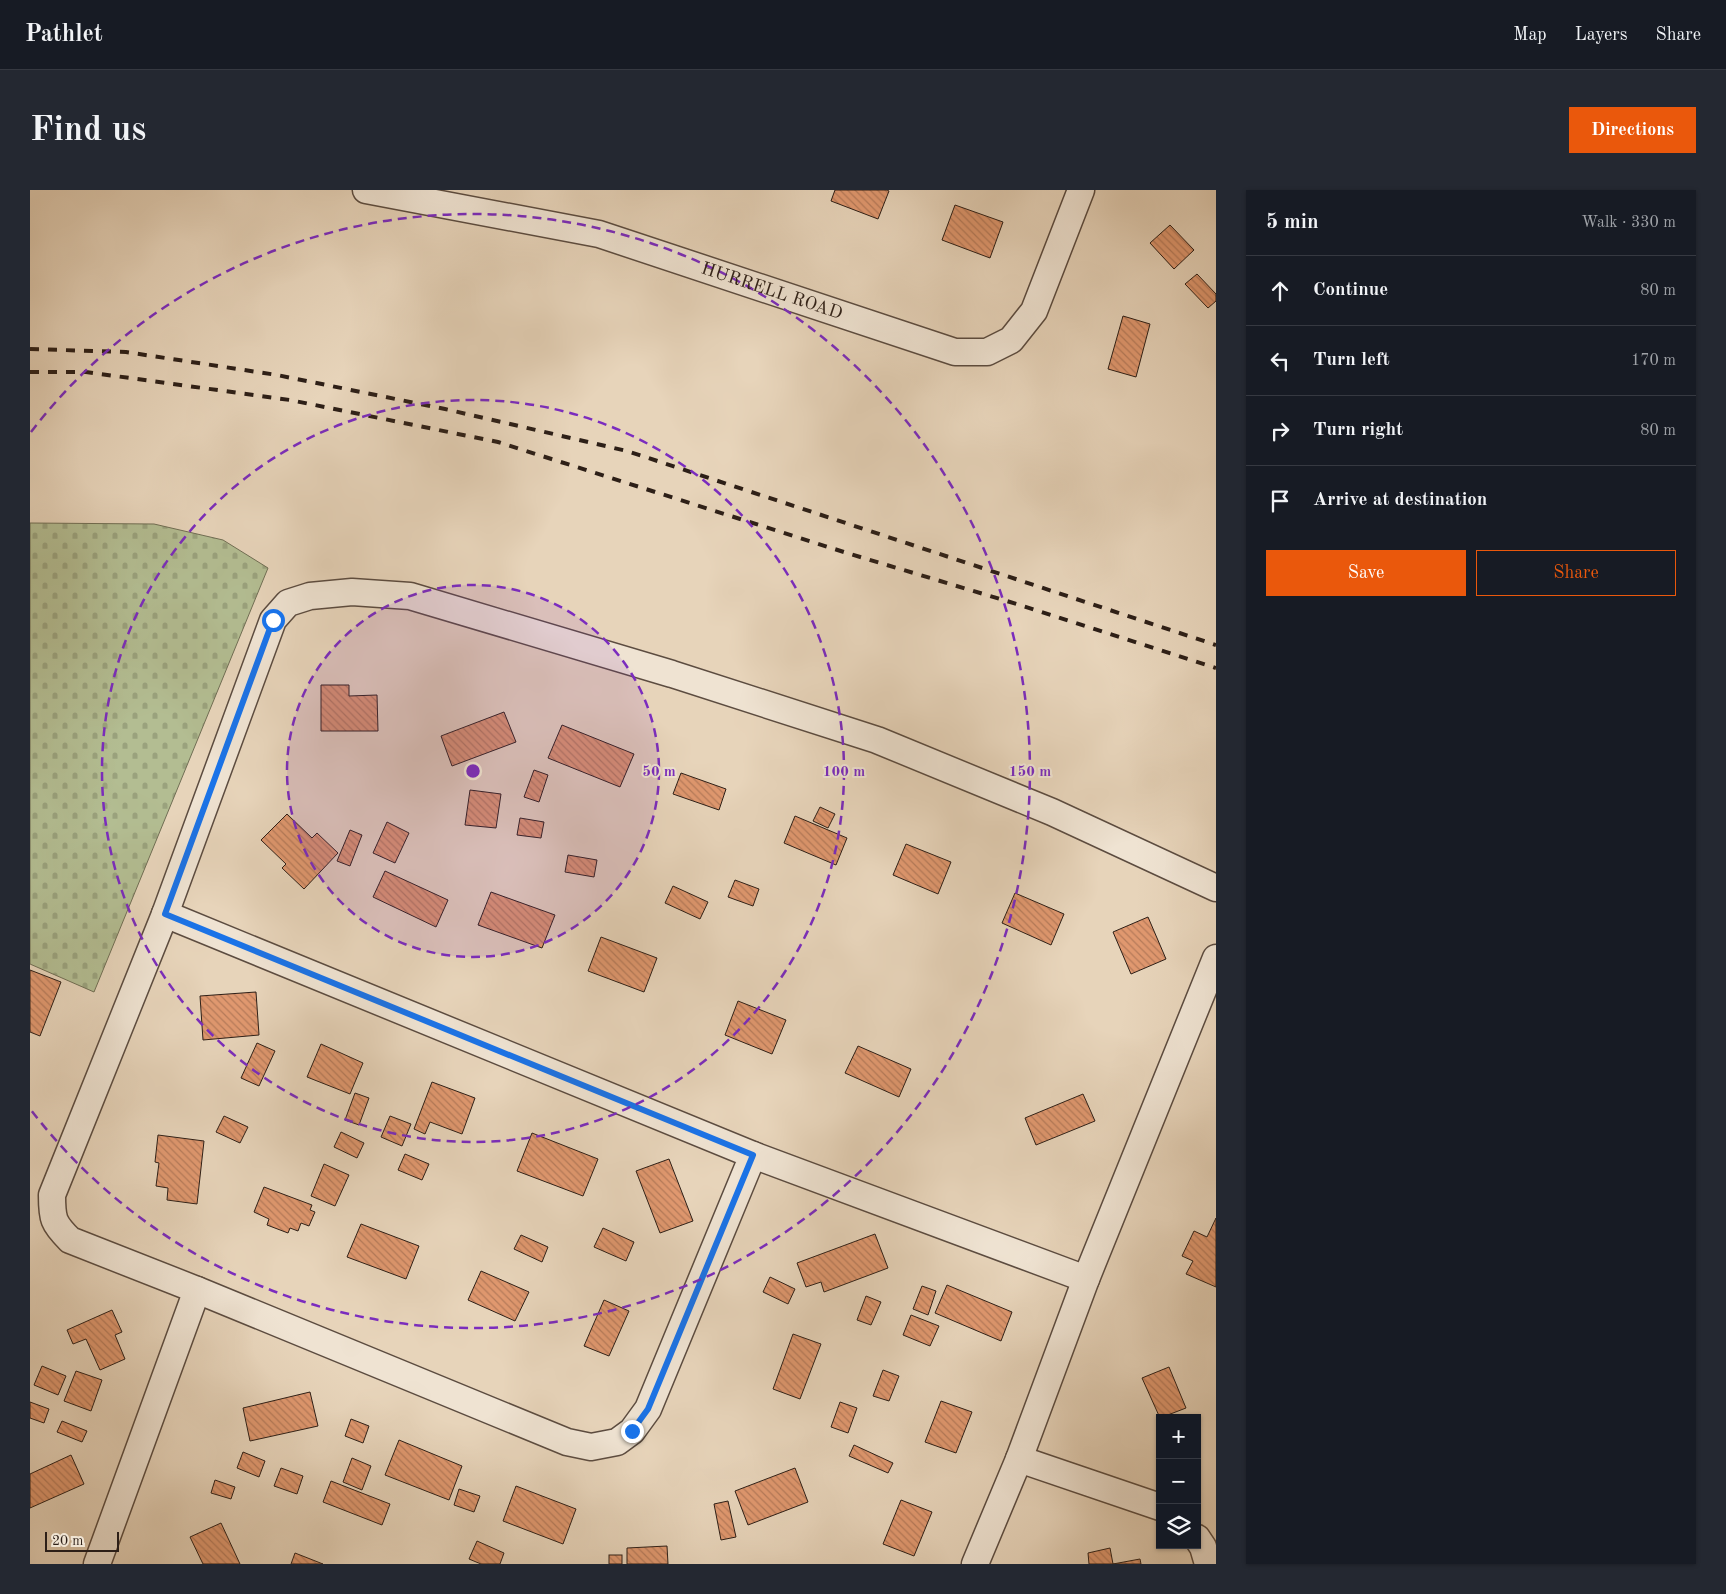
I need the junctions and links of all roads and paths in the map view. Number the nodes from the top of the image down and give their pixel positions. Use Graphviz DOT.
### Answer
graph roads {
  1 [pos="366,190"];
  2 [pos="1081,190"];
  3 [pos="1216,888"];
  4 [pos="165,914"];
  5 [pos="1216,958"];
  6 [pos="753,1155"];
  7 [pos="1086,1279"];
  8 [pos="197,1290"];
  9 [pos="1018,1459"];
  10 [pos="1156,1506"];
  11 [pos="1201,1544"];
  12 [pos="97,1564"];
  13 [pos="975,1564"];
  14 [pos="1208,1564"];
  1 -- 2 [label="street, HURRELL ROAD"];
  3 -- 4 [label="street"];
  4 -- 6 [label="street"];
  4 -- 8 [label="street"];
  5 -- 7 [label="street"];
  6 -- 7 [label="street"];
  6 -- 8 [label="street"];
  7 -- 9 [label="street"];
  8 -- 12 [label="street"];
  9 -- 10 [label="street"];
  9 -- 13 [label="street"];
  11 -- 14 [label="street"];
}
